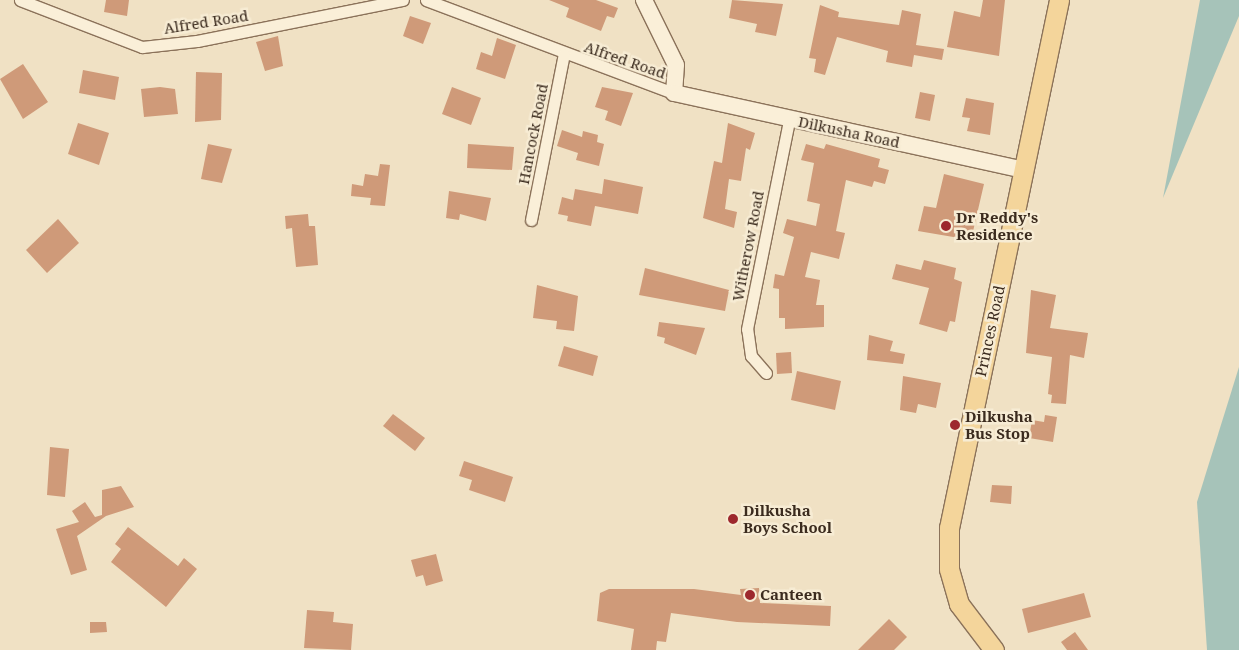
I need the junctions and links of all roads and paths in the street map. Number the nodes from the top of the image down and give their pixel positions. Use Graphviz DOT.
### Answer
graph roads {
  1 [pos="20,0"];
  2 [pos="402,0"];
  3 [pos="426,0"];
  4 [pos="644,0"];
  5 [pos="1059,0"];
  6 [pos="564,54"];
  7 [pos="674,93"];
  8 [pos="789,120"];
  9 [pos="1024,170"];
  10 [pos="531,220"];
  11 [pos="766,374"];
  12 [pos="994,650"];
  1 -- 2 [label="street, Alfred Road"];
  3 -- 6 [label="street, Alfred Road"];
  4 -- 7 [label="street"];
  5 -- 9 [label="main road, Princes Road"];
  6 -- 7 [label="street, Alfred Road"];
  6 -- 10 [label="street, Hancock Road"];
  7 -- 8 [label="street, Dilkusha Road"];
  8 -- 9 [label="street, Dilkusha Road"];
  8 -- 11 [label="street, Witherow Road"];
  9 -- 12 [label="main road, Princes Road"];
}
